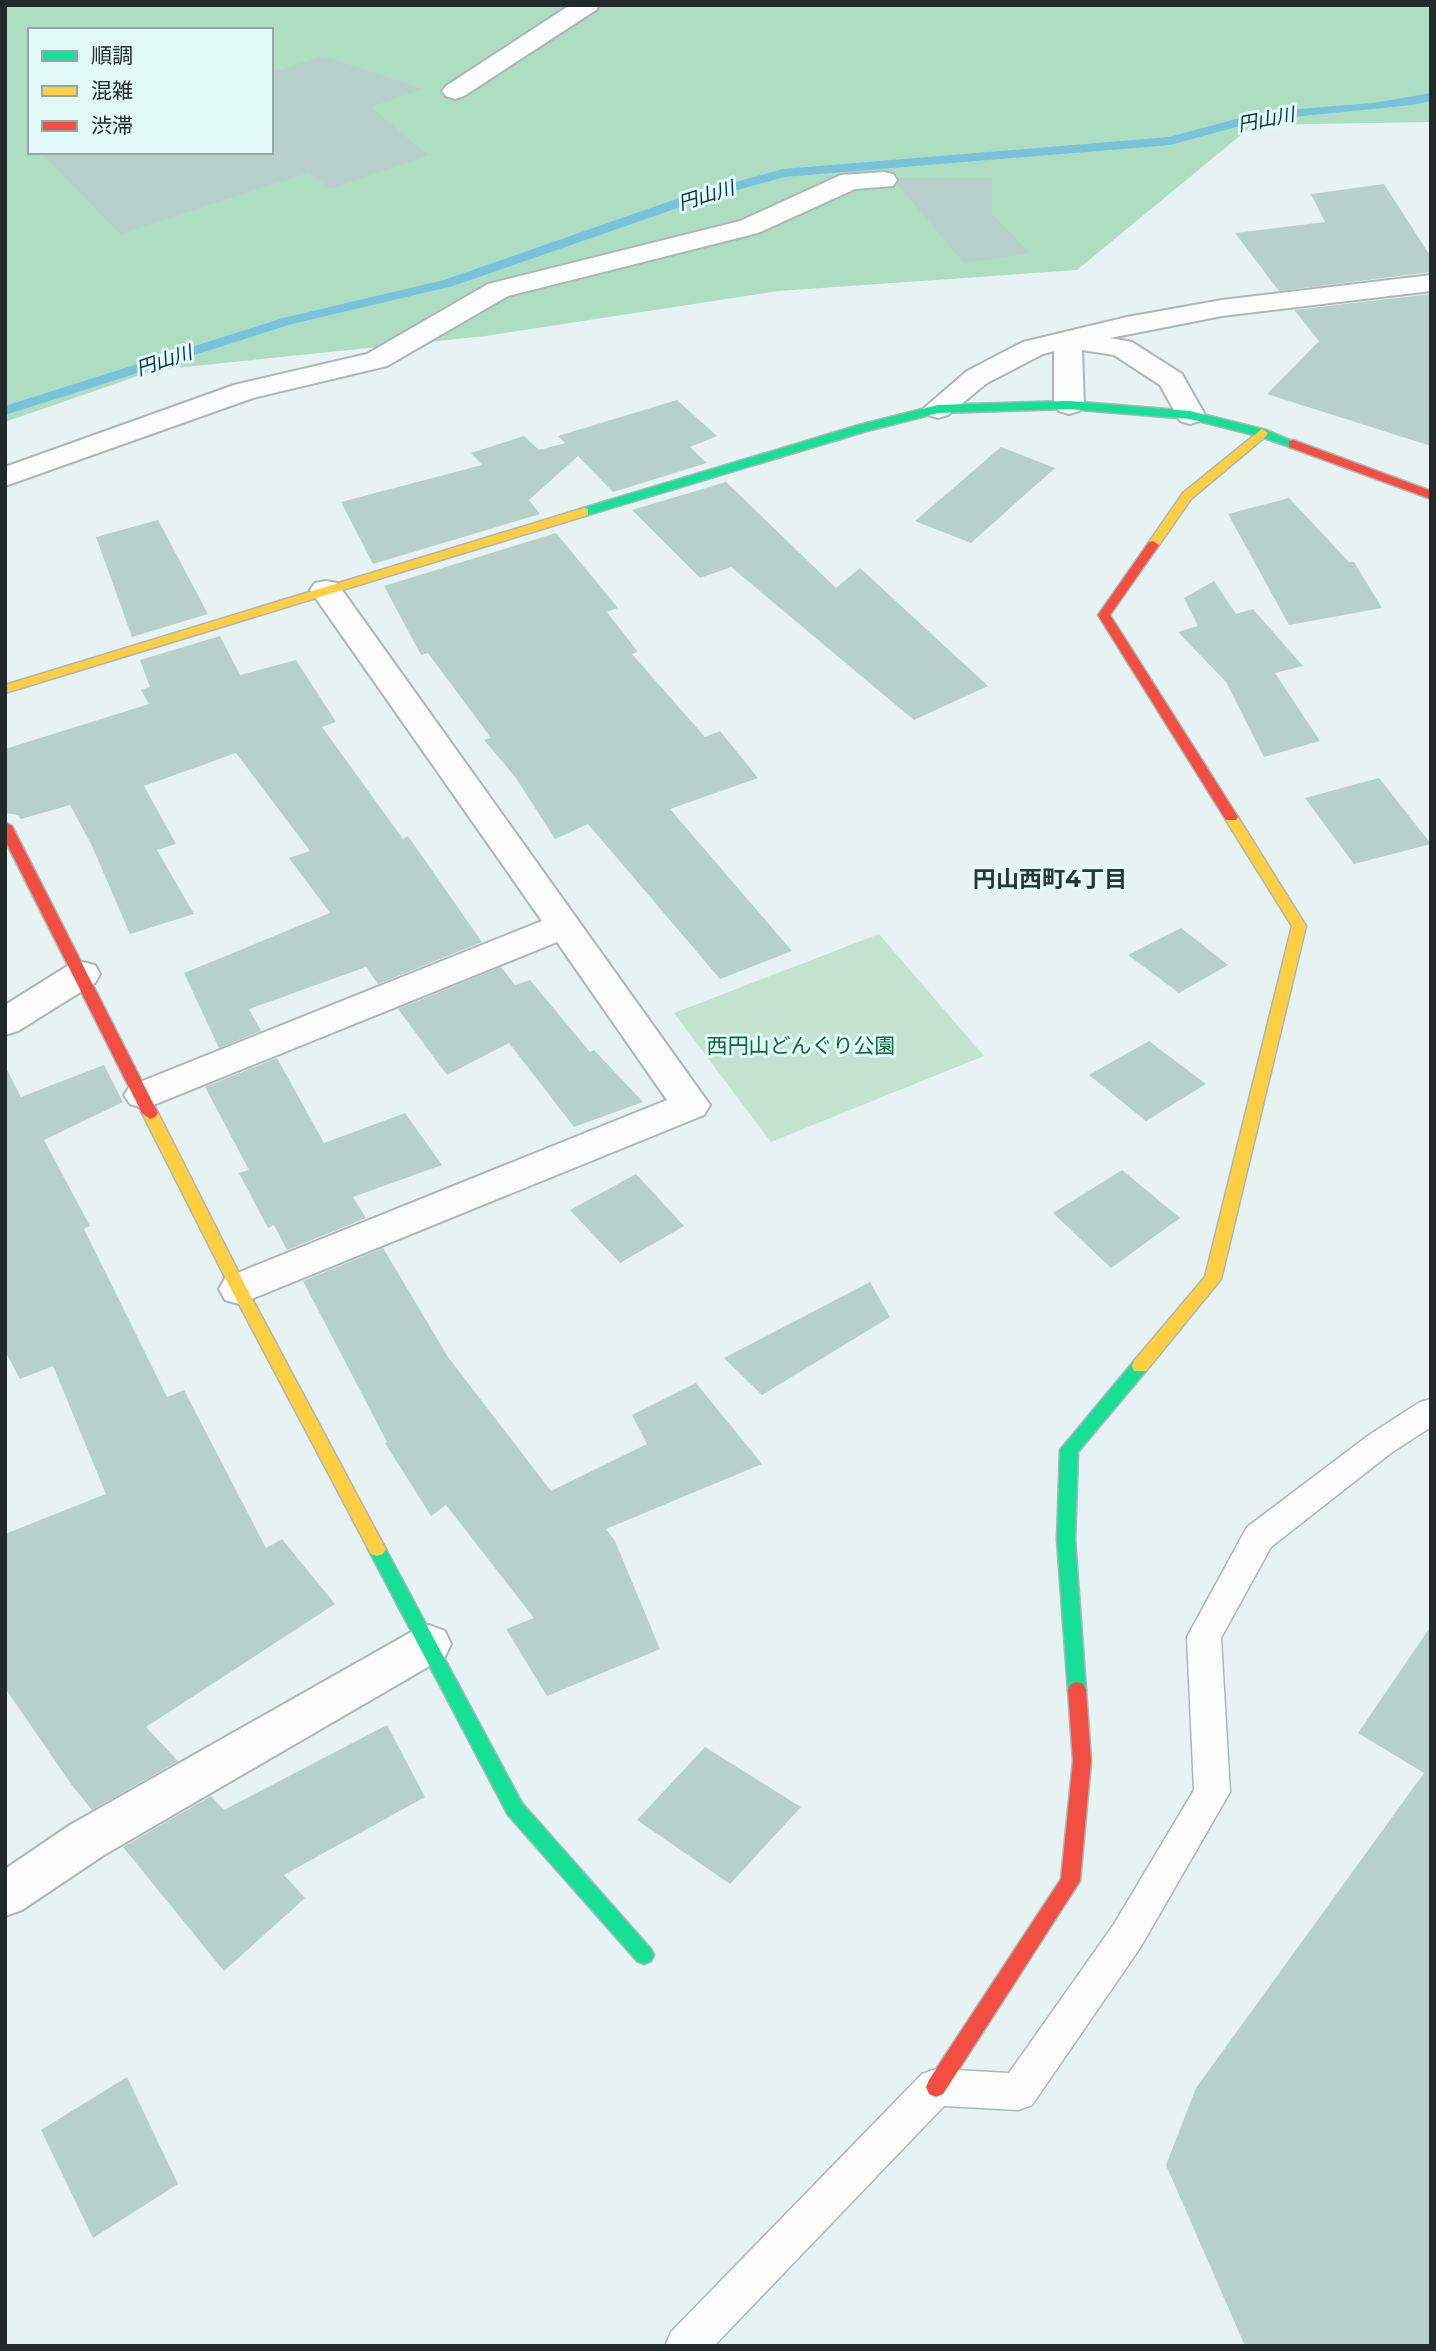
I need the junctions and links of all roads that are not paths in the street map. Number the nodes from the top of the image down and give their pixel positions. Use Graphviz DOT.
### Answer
graph roads {
  1 [pos="587,5"];
  2 [pos="455,91"];
  3 [pos="884,180"];
  4 [pos="1431,283"];
  5 [pos="1068,340"];
  6 [pos="1069,405"];
  7 [pos="938,409"];
  8 [pos="1190,415"];
  9 [pos="1262,433"];
  10 [pos="5,477"];
  11 [pos="1431,495"];
  12 [pos="326,590"];
  13 [pos="5,689"];
  14 [pos="5,826"];
  15 [pos="564,926"];
  16 [pos="82,974"];
  17 [pos="5,1022"];
  18 [pos="143,1095"];
  19 [pos="239,1289"];
  20 [pos="1431,1411"];
  21 [pos="429,1644"];
  22 [pos="5,1895"];
  23 [pos="644,1955"];
  24 [pos="936,2087"];
  25 [pos="685,2346"];
  1 -- 2 [label="street"];
  3 -- 10 [label="street"];
  4 -- 5 [label="street"];
  5 -- 6 [label="street"];
  5 -- 7 [label="street"];
  5 -- 8 [label="street"];
  6 -- 7 [label="street"];
  6 -- 8 [label="street"];
  7 -- 12 [label="street"];
  8 -- 9 [label="street"];
  9 -- 11 [label="street"];
  9 -- 24 [label="street"];
  12 -- 13 [label="street"];
  12 -- 15 [label="street"];
  14 -- 16 [label="street"];
  15 -- 18 [label="street"];
  15 -- 19 [label="street"];
  16 -- 17 [label="street"];
  16 -- 18 [label="street"];
  18 -- 19 [label="street"];
  19 -- 21 [label="street"];
  20 -- 24 [label="lane"];
  21 -- 22 [label="street"];
  21 -- 23 [label="street"];
  24 -- 25 [label="lane"];
}
